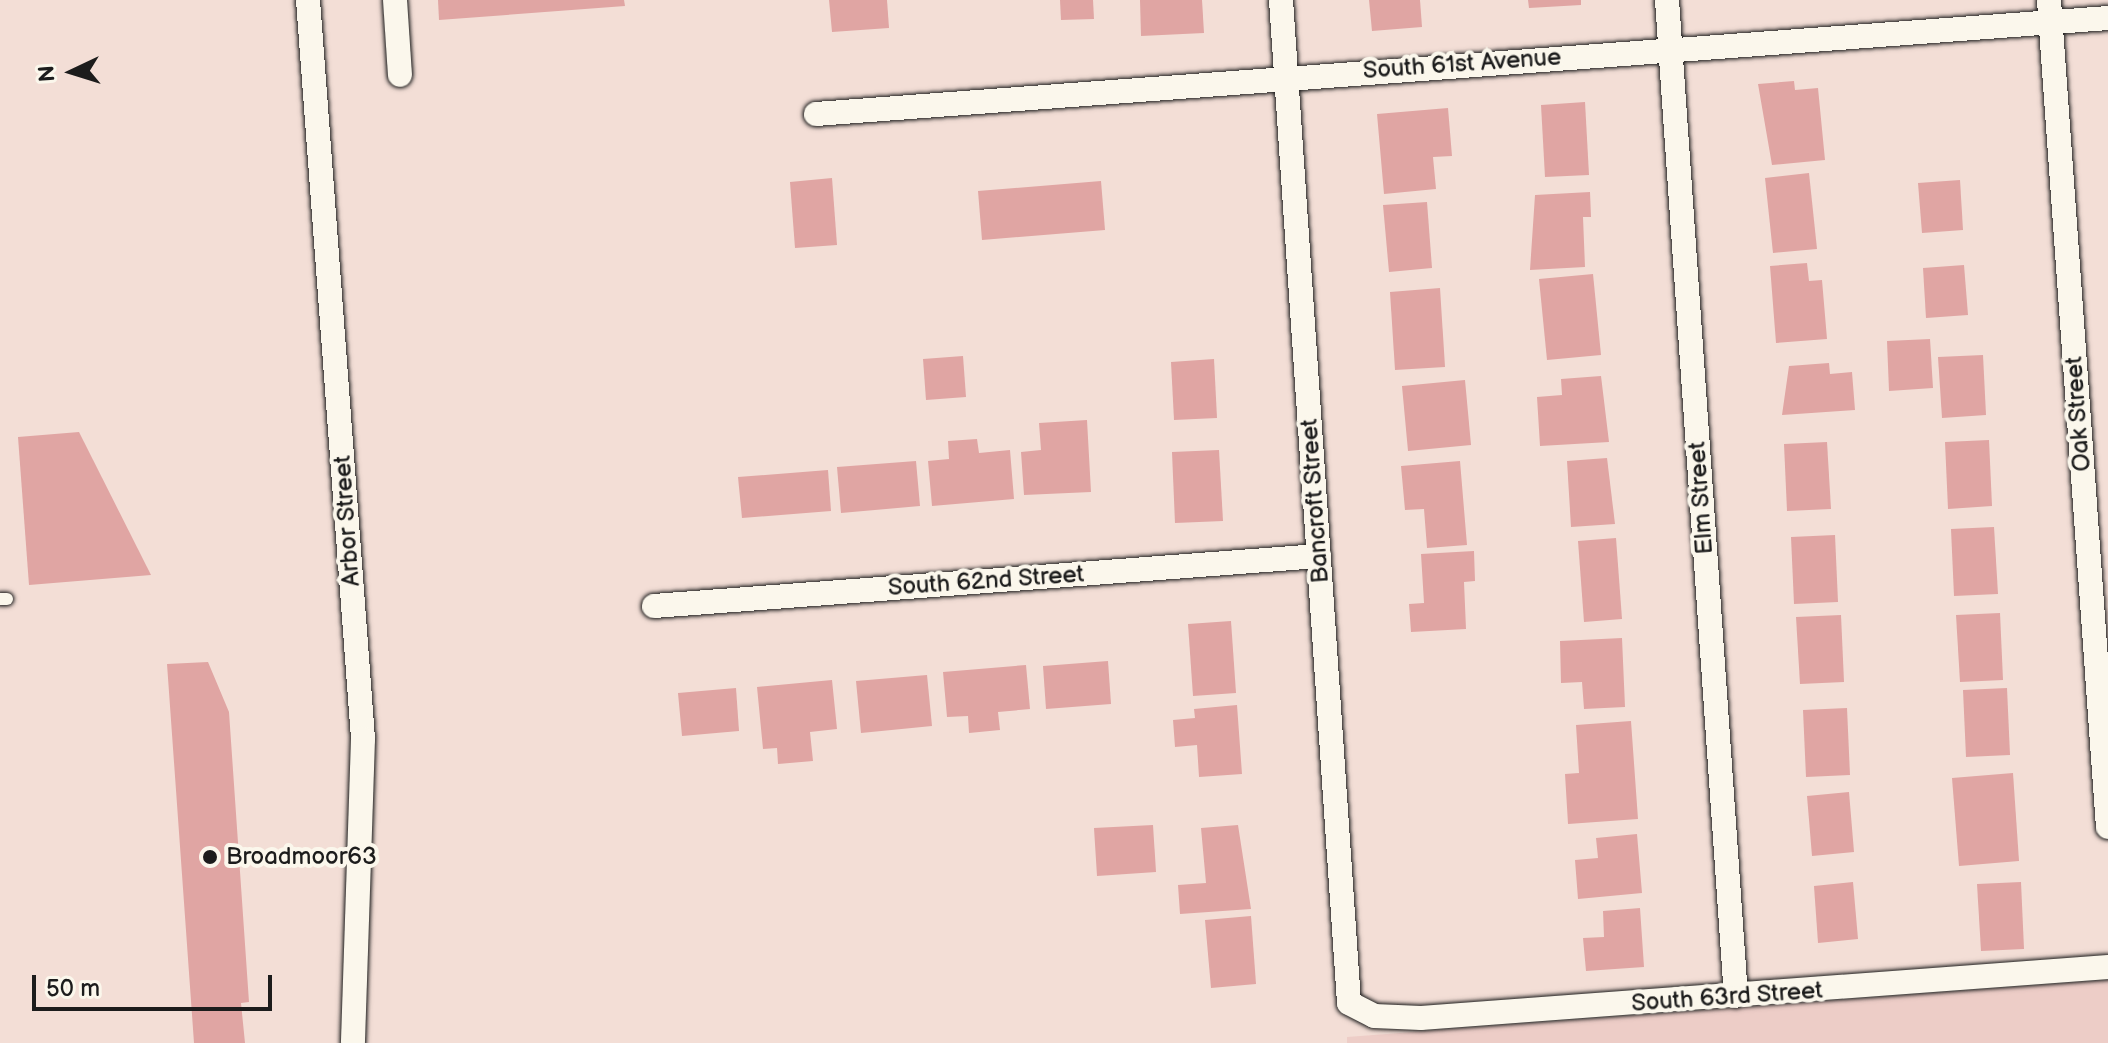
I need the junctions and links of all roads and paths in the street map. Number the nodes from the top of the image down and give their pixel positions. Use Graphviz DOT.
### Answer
graph roads {
  1 [pos="308,0"];
  2 [pos="395,0"];
  3 [pos="1281,0"];
  4 [pos="1667,0"];
  5 [pos="2050,11"];
  6 [pos="2108,18"];
  7 [pos="1671,50"];
  8 [pos="400,75"];
  9 [pos="1286,76"];
  10 [pos="816,114"];
  11 [pos="1319,556"];
  12 [pos="654,606"];
  13 [pos="2108,827"];
  14 [pos="2108,967"];
  15 [pos="1736,996"];
  16 [pos="1349,1003"];
  17 [pos="353,1043"];
  1 -- 17 [label="street, Arbor Street"];
  2 -- 8 [label="street"];
  3 -- 9 [label="street, Bancroft Street"];
  4 -- 7 [label="street, Elm Street"];
  5 -- 6 [label="street, South 61st Avenue"];
  5 -- 7 [label="street, South 61st Avenue"];
  5 -- 13 [label="street, Oak Street"];
  7 -- 9 [label="street, South 61st Avenue"];
  7 -- 15 [label="street, Elm Street"];
  9 -- 10 [label="street, South 61st Avenue"];
  9 -- 11 [label="street, Bancroft Street"];
  11 -- 12 [label="street, South 62nd Street"];
  11 -- 16 [label="street, Bancroft Street"];
  14 -- 15 [label="street, South 63rd Street"];
  15 -- 16 [label="street, South 63rd Street"];
}
